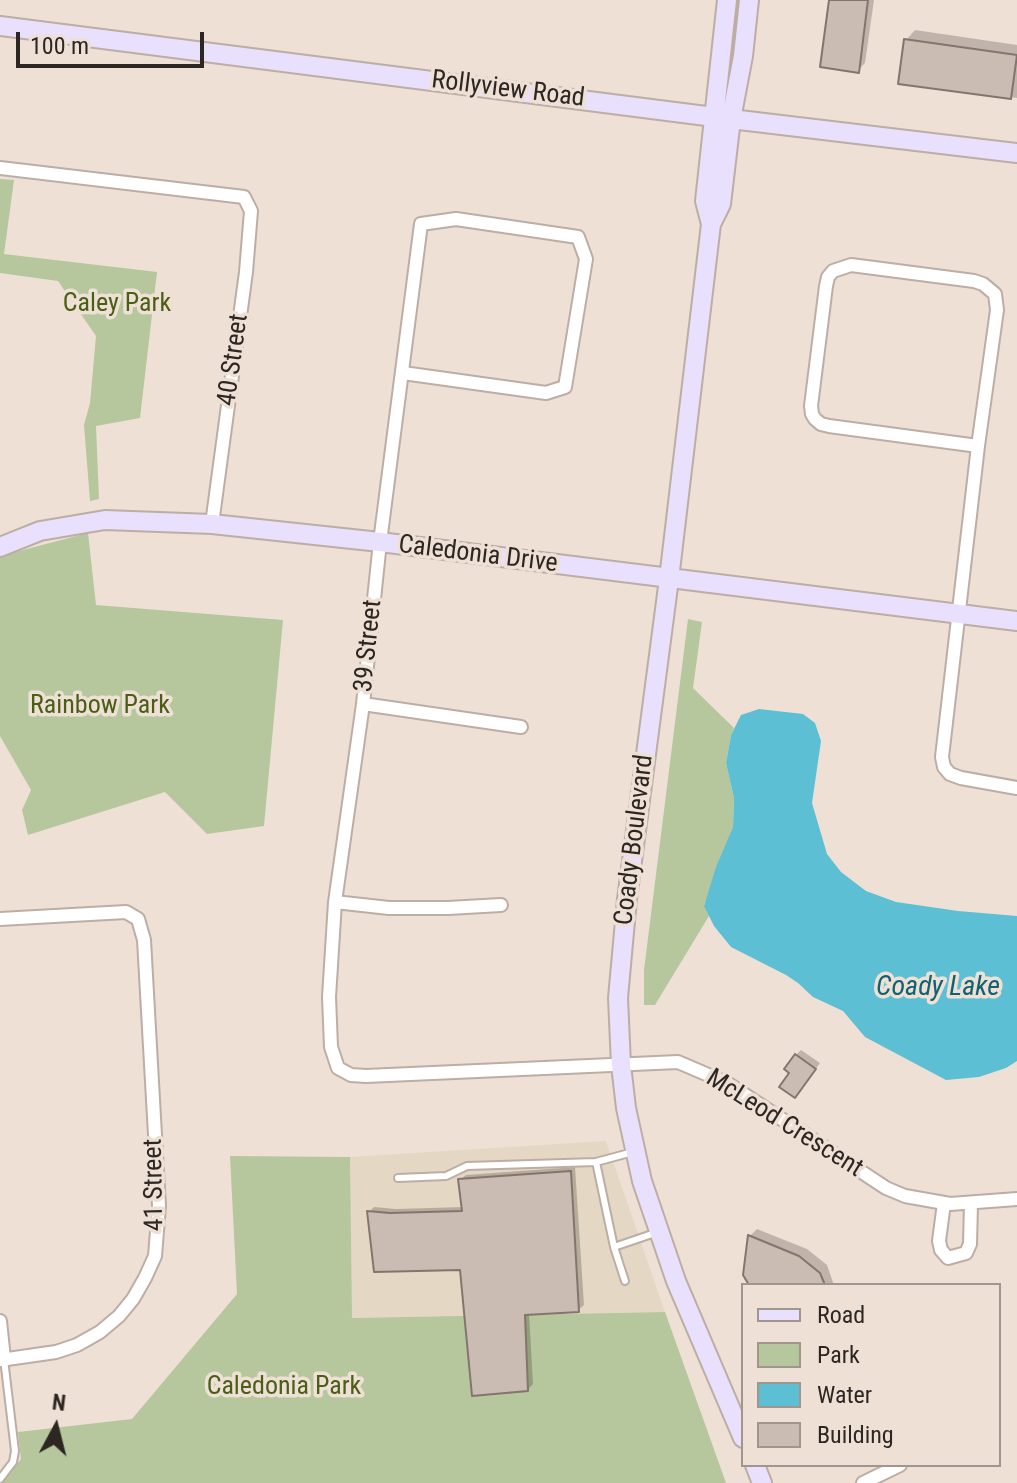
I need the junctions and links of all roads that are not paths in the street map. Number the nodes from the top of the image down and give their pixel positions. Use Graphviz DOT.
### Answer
graph roads {
  1 [pos="727,0"];
  2 [pos="749,0"];
  3 [pos="0,26"];
  4 [pos="723,118"];
  5 [pos="1017,153"];
  6 [pos="0,168"];
  7 [pos="403,373"];
  8 [pos="978,446"];
  9 [pos="212,524"];
  10 [pos="380,542"];
  11 [pos="0,547"];
  12 [pos="669,579"];
  13 [pos="958,614"];
  14 [pos="1017,621"];
  15 [pos="363,704"];
  16 [pos="521,727"];
  17 [pos="1017,788"];
  18 [pos="335,902"];
  19 [pos="501,905"];
  20 [pos="0,919"];
  21 [pos="621,1065"];
  22 [pos="338,1068"];
  23 [pos="635,1152"];
  24 [pos="596,1162"];
  25 [pos="398,1178"];
  26 [pos="1017,1199"];
  27 [pos="944,1203"];
  28 [pos="971,1204"];
  29 [pos="658,1231"];
  30 [pos="614,1247"];
  31 [pos="625,1281"];
  32 [pos="0,1321"];
  33 [pos="2,1359"];
  34 [pos="741,1433"];
  35 [pos="896,1467"];
  36 [pos="0,1479"];
  37 [pos="863,1483"];
  1 -- 4 [label="main road"];
  2 -- 4 [label="main road"];
  3 -- 4 [label="main road, Rollyview Road"];
  4 -- 5 [label="main road, Rollyview Road"];
  4 -- 12 [label="main road, Coady Boulevard"];
  6 -- 9 [label="street, 40 Street"];
  7 -- 7 [label="street, 39 Street"];
  7 -- 10 [label="street, 39 Street"];
  8 -- 8 [label="street"];
  8 -- 13 [label="street"];
  9 -- 10 [label="main road, Caledonia Drive"];
  9 -- 11 [label="main road, Caledonia Drive"];
  10 -- 12 [label="main road, Caledonia Drive"];
  10 -- 15 [label="street, 39 Street"];
  12 -- 13 [label="main road, Caledonia Drive"];
  12 -- 21 [label="main road, Coady Boulevard"];
  13 -- 14 [label="main road, Caledonia Drive"];
  13 -- 17 [label="street"];
  15 -- 16 [label="street"];
  15 -- 18 [label="street, 39 Street"];
  18 -- 19 [label="street"];
  18 -- 22 [label="street, 39 Street"];
  20 -- 33 [label="street, 41 Street"];
  21 -- 22 [label="street, McLeod Crescent"];
  21 -- 23 [label="main road, Coady Boulevard"];
  21 -- 27 [label="street, McLeod Crescent"];
  23 -- 24 [label="lane"];
  23 -- 29 [label="main road, Coady Boulevard"];
  24 -- 25 [label="lane"];
  24 -- 30 [label="lane"];
  26 -- 28 [label="street, McLeod Crescent"];
  27 -- 28 [label="street, McLeod Crescent"];
  27 -- 28 [label="street"];
  29 -- 30 [label="lane"];
  29 -- 34 [label="main road, Coady Boulevard"];
  30 -- 31 [label="lane"];
  32 -- 33 [label="street"];
  33 -- 36 [label="lane"];
  35 -- 37 [label="street"];
}
